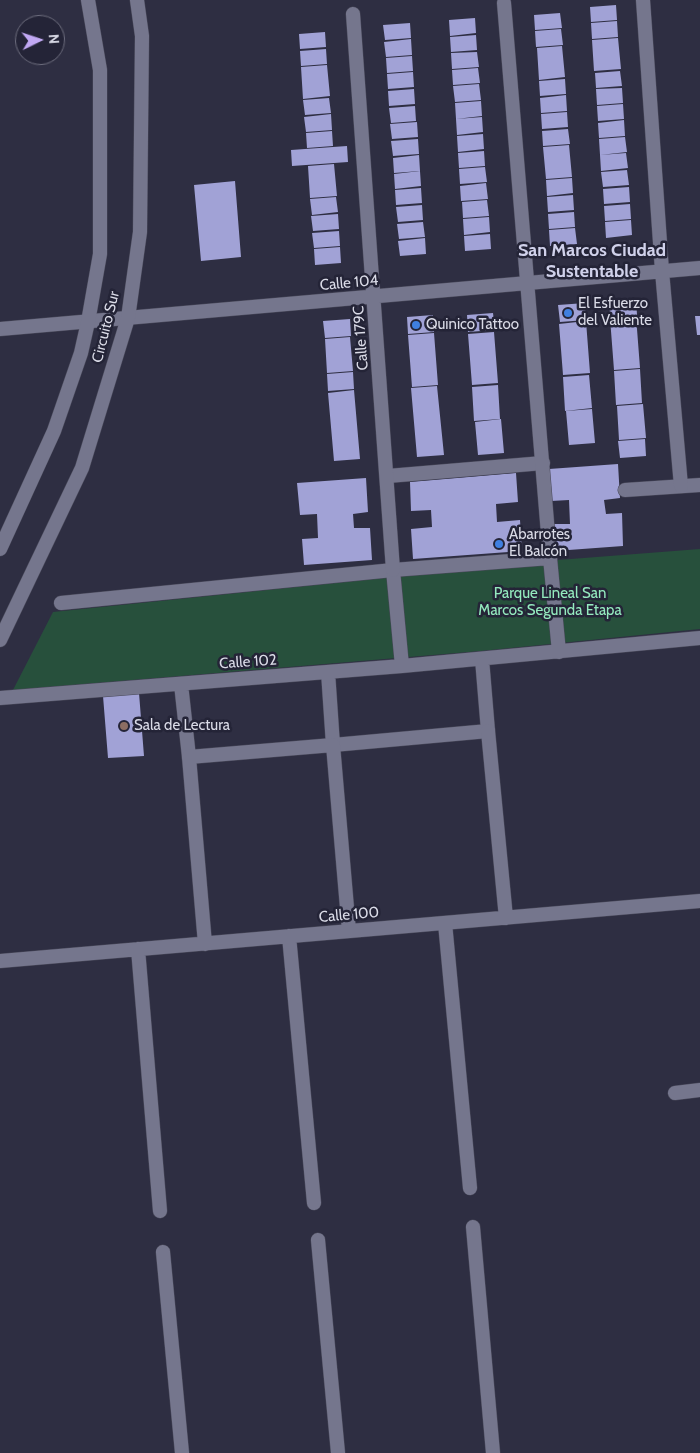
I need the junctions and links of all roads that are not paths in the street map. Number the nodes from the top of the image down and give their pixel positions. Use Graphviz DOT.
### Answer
graph roads {
  1 [pos="88,0"];
  2 [pos="138,0"];
  3 [pos="643,0"];
  4 [pos="504,3"];
  5 [pos="353,14"];
  6 [pos="700,268"];
  7 [pos="662,272"];
  8 [pos="528,283"];
  9 [pos="374,297"];
  10 [pos="128,318"];
  11 [pos="88,322"];
  12 [pos="0,329"];
  13 [pos="543,462"];
  14 [pos="388,476"];
  15 [pos="700,485"];
  16 [pos="681,486"];
  17 [pos="625,490"];
  18 [pos="0,549"];
  19 [pos="550,558"];
  20 [pos="394,570"];
  21 [pos="61,603"];
  22 [pos="700,638"];
  23 [pos="0,640"];
  24 [pos="559,652"];
  25 [pos="482,658"];
  26 [pos="402,666"];
  27 [pos="328,672"];
  28 [pos="181,684"];
  29 [pos="0,698"];
  30 [pos="488,731"];
  31 [pos="333,745"];
  32 [pos="189,757"];
  33 [pos="700,901"];
  34 [pos="506,918"];
  35 [pos="445,923"];
  36 [pos="350,932"];
  37 [pos="289,936"];
  38 [pos="205,944"];
  39 [pos="138,950"];
  40 [pos="0,961"];
  41 [pos="700,1090"];
  42 [pos="675,1092"];
  43 [pos="470,1188"];
  44 [pos="314,1203"];
  45 [pos="160,1211"];
  46 [pos="474,1227"];
  47 [pos="318,1240"];
  48 [pos="163,1252"];
  49 [pos="182,1453"];
  50 [pos="338,1453"];
  51 [pos="493,1453"];
  1 -- 11 [label="street, Circuito Sur"];
  2 -- 10 [label="street, Circuito Sur"];
  3 -- 7 [label="street"];
  4 -- 8 [label="street"];
  5 -- 9 [label="street, Calle 179C"];
  6 -- 7 [label="street, Calle 104"];
  7 -- 8 [label="street, Calle 104"];
  7 -- 16 [label="street"];
  8 -- 9 [label="street, Calle 104"];
  8 -- 13 [label="street"];
  9 -- 10 [label="street, Calle 104"];
  9 -- 14 [label="street, Calle 179C"];
  10 -- 11 [label="street, Calle 104"];
  10 -- 23 [label="street, Circuito Sur"];
  11 -- 12 [label="street, Calle 104"];
  11 -- 18 [label="street, Circuito Sur"];
  13 -- 14 [label="street"];
  13 -- 19 [label="street"];
  14 -- 20 [label="street, Calle 179C"];
  15 -- 16 [label="street"];
  16 -- 17 [label="street"];
  19 -- 20 [label="street"];
  19 -- 24 [label="street"];
  20 -- 21 [label="street"];
  20 -- 26 [label="street, Calle 179C"];
  22 -- 24 [label="street, Calle 102"];
  24 -- 25 [label="street, Calle 102"];
  25 -- 26 [label="street, Calle 102"];
  25 -- 30 [label="street"];
  26 -- 27 [label="street, Calle 102"];
  27 -- 28 [label="street, Calle 102"];
  27 -- 31 [label="street"];
  28 -- 29 [label="street, Calle 102"];
  28 -- 32 [label="street"];
  30 -- 31 [label="street"];
  30 -- 34 [label="street"];
  31 -- 32 [label="street"];
  31 -- 36 [label="street"];
  32 -- 38 [label="street"];
  33 -- 34 [label="street, Calle 100"];
  34 -- 35 [label="street, Calle 100"];
  35 -- 36 [label="street, Calle 100"];
  35 -- 43 [label="street"];
  36 -- 37 [label="street, Calle 100"];
  37 -- 38 [label="street, Calle 100"];
  37 -- 44 [label="street"];
  38 -- 39 [label="street, Calle 100"];
  39 -- 40 [label="street, Calle 100"];
  39 -- 45 [label="street"];
  41 -- 42 [label="street"];
  46 -- 51 [label="street"];
  47 -- 50 [label="street"];
  48 -- 49 [label="street"];
}
